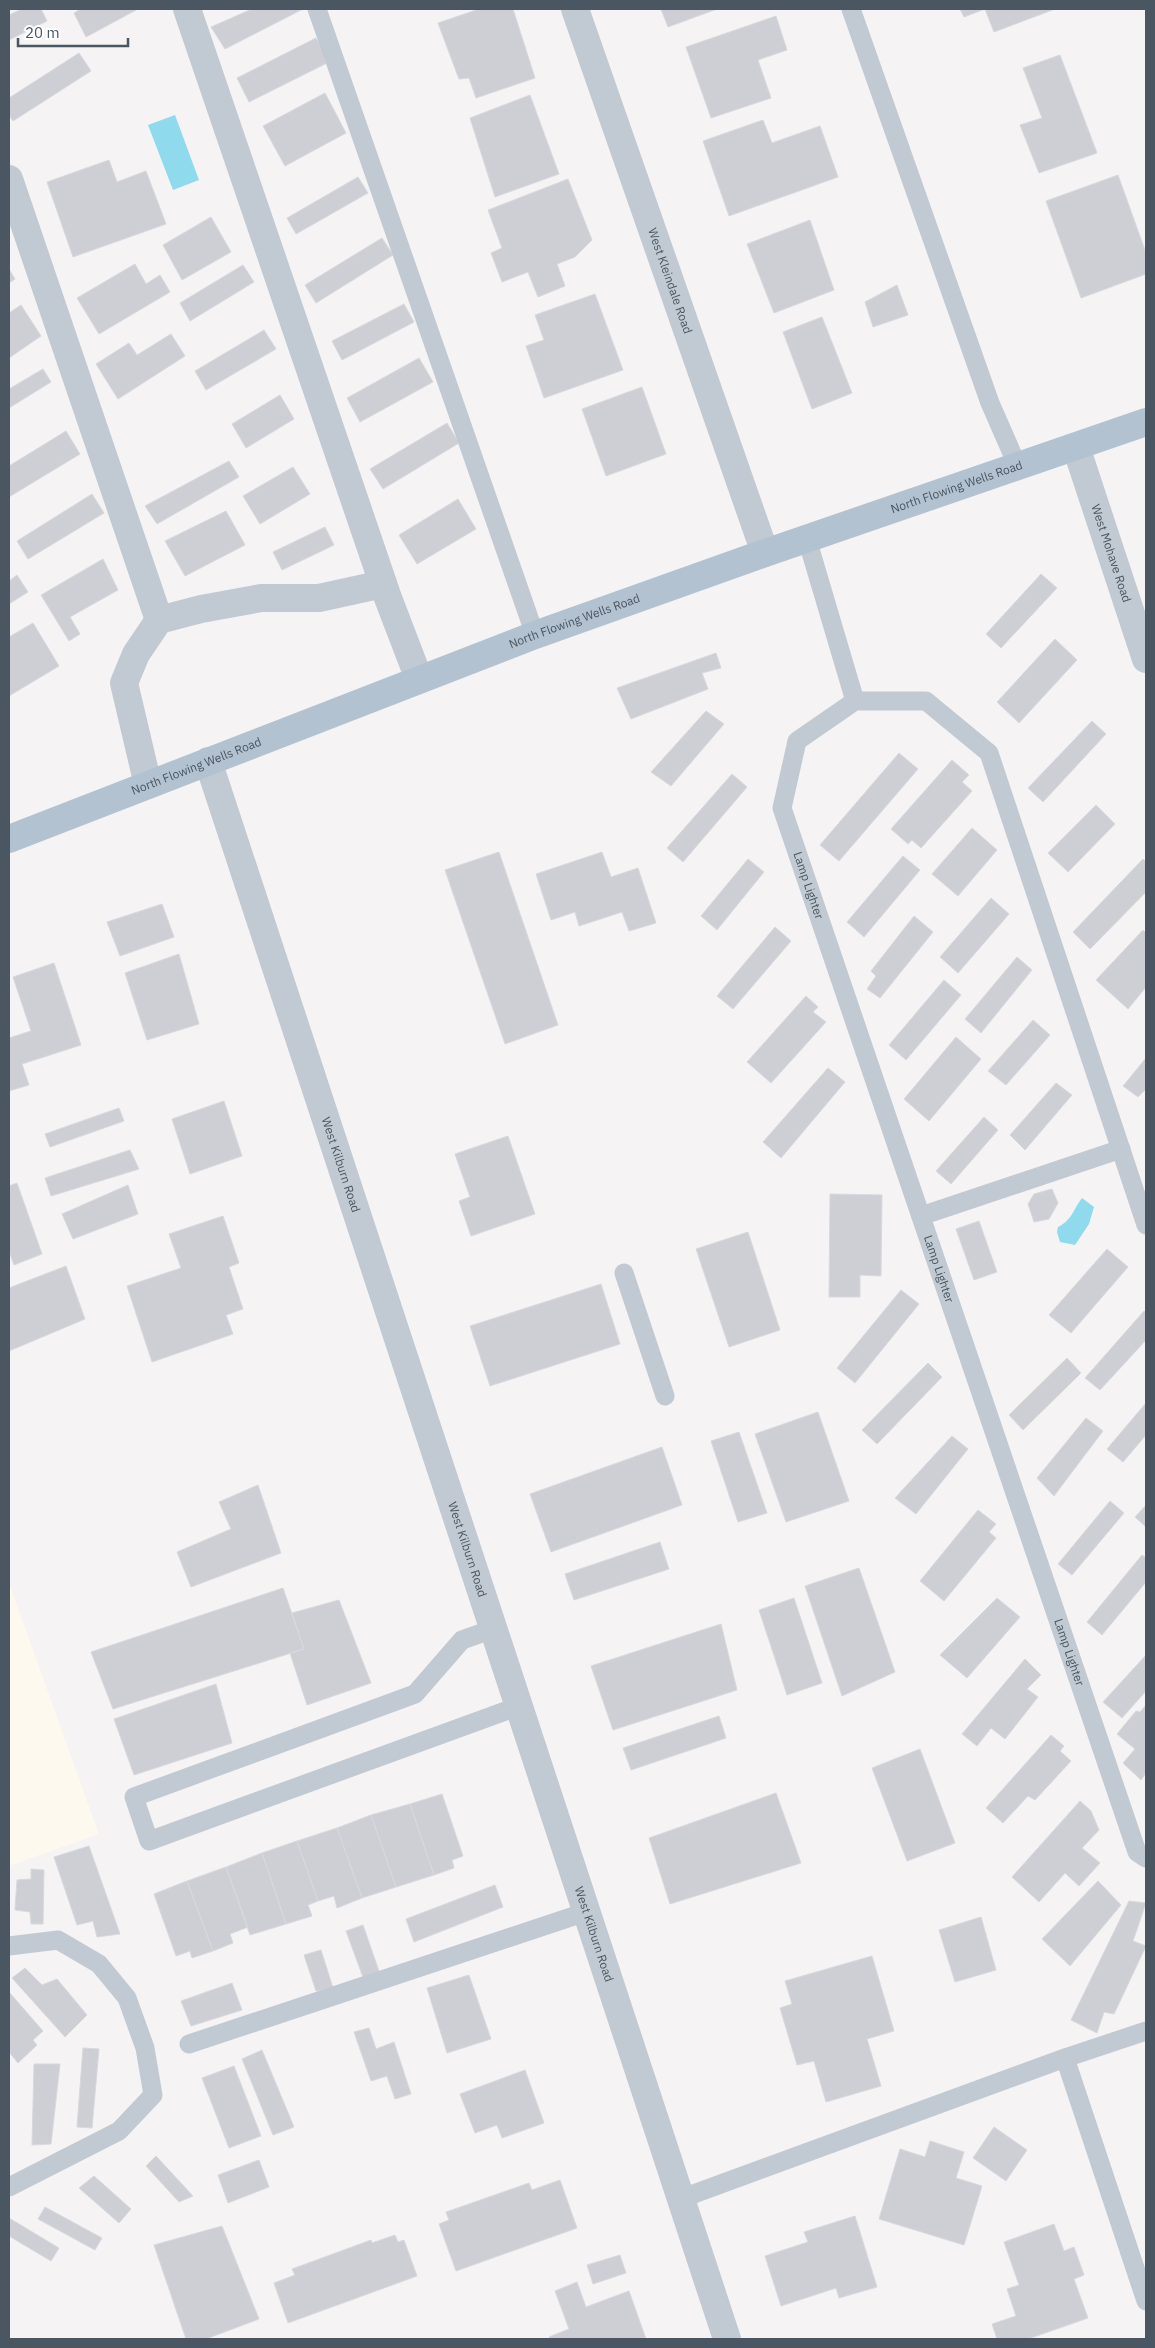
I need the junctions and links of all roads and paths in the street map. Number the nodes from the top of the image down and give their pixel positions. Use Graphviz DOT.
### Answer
graph roads {
  1 [pos="188,9"];
  2 [pos="318,9"];
  3 [pos="575,9"];
  4 [pos="851,9"];
  5 [pos="9,179"];
  6 [pos="1146,422"];
  7 [pos="1076,447"];
  8 [pos="1018,467"];
  9 [pos="807,539"];
  10 [pos="764,553"];
  11 [pos="383,584"];
  12 [pos="159,620"];
  13 [pos="535,635"];
  14 [pos="1146,659"];
  15 [pos="419,679"];
  16 [pos="855,701"];
  17 [pos="208,761"];
  18 [pos="148,785"];
  19 [pos="9,839"];
  20 [pos="1121,1149"];
  21 [pos="921,1216"];
  22 [pos="1146,1225"];
  23 [pos="624,1274"];
  24 [pos="665,1396"];
  25 [pos="493,1629"];
  26 [pos="519,1706"];
  27 [pos="1146,1858"];
  28 [pos="586,1912"];
  29 [pos="9,1946"];
  30 [pos="1146,2031"];
  31 [pos="189,2044"];
  32 [pos="1066,2058"];
  33 [pos="9,2187"];
  34 [pos="680,2199"];
  35 [pos="1146,2301"];
  36 [pos="727,2339"];
  1 -- 11 [label="street"];
  2 -- 13 [label="lane"];
  3 -- 10 [label="street, West Kleindale Road"];
  4 -- 8 [label="lane"];
  5 -- 12 [label="street"];
  6 -- 7 [label="main road, North Flowing Wells Road"];
  7 -- 8 [label="main road, North Flowing Wells Road"];
  7 -- 14 [label="street, West Mohave Road"];
  8 -- 9 [label="main road, North Flowing Wells Road"];
  9 -- 10 [label="main road, North Flowing Wells Road"];
  9 -- 16 [label="lane"];
  10 -- 13 [label="main road, North Flowing Wells Road"];
  11 -- 12 [label="street"];
  11 -- 15 [label="street"];
  12 -- 18 [label="street"];
  13 -- 15 [label="main road, North Flowing Wells Road"];
  15 -- 17 [label="main road, North Flowing Wells Road"];
  16 -- 20 [label="lane"];
  16 -- 21 [label="lane, Lamp Lighter"];
  17 -- 18 [label="main road, North Flowing Wells Road"];
  17 -- 25 [label="street, West Kilburn Road"];
  18 -- 19 [label="main road, North Flowing Wells Road"];
  20 -- 21 [label="lane"];
  20 -- 22 [label="lane"];
  21 -- 27 [label="lane, Lamp Lighter"];
  23 -- 24 [label="lane"];
  25 -- 26 [label="street, West Kilburn Road"];
  25 -- 26 [label="lane"];
  26 -- 28 [label="street, West Kilburn Road"];
  28 -- 31 [label="lane"];
  28 -- 34 [label="street, West Kilburn Road"];
  29 -- 33 [label="lane"];
  30 -- 32 [label="lane"];
  32 -- 34 [label="lane"];
  32 -- 35 [label="lane"];
  34 -- 36 [label="street, West Kilburn Road"];
}
